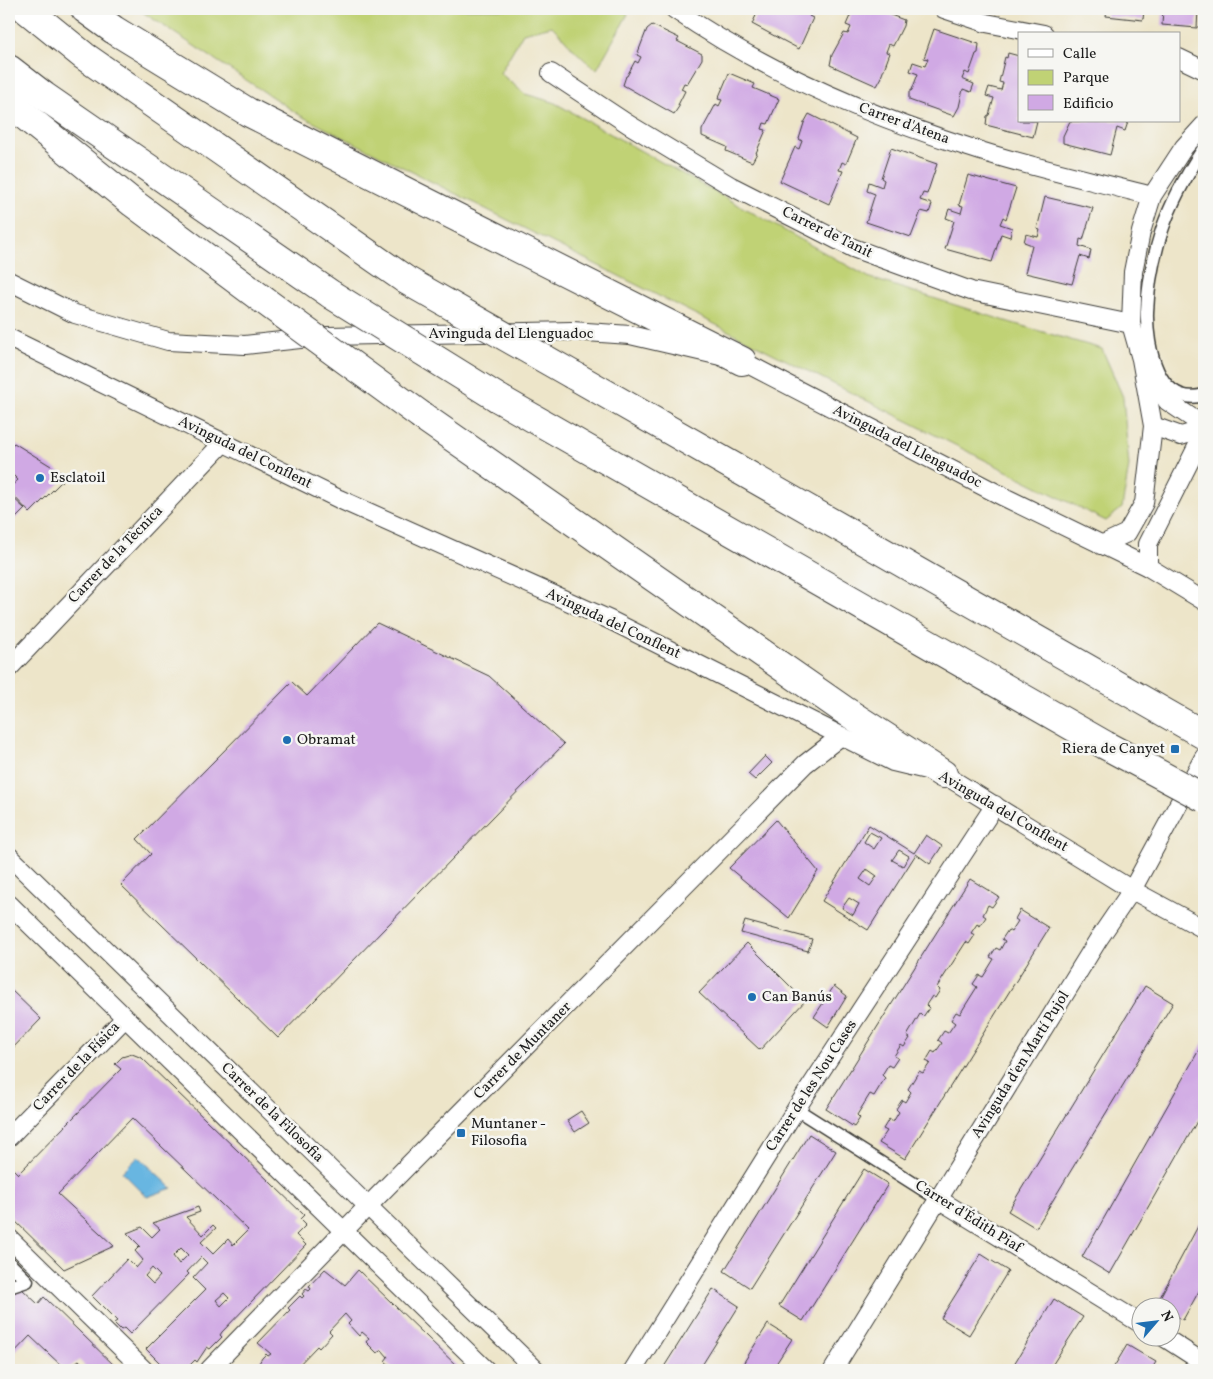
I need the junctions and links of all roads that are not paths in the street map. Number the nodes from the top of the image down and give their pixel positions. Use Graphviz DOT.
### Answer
graph roads {
  1 [pos="26,9"];
  2 [pos="85,9"];
  3 [pos="674,9"];
  4 [pos="944,9"];
  5 [pos="1033,32"];
  6 [pos="1180,58"];
  7 [pos="9,69"];
  8 [pos="1204,70"];
  9 [pos="552,73"];
  10 [pos="9,103"];
  11 [pos="1204,124"];
  12 [pos="1204,148"];
  13 [pos="1152,196"];
  14 [pos="9,281"];
  15 [pos="1130,324"];
  16 [pos="9,338"];
  17 [pos="1141,359"];
  18 [pos="742,361"];
  19 [pos="1204,396"];
  20 [pos="1153,426"];
  21 [pos="1204,427"];
  22 [pos="1204,433"];
  23 [pos="223,443"];
  24 [pos="1101,545"];
  25 [pos="1148,567"];
  26 [pos="1204,600"];
  27 [pos="9,668"];
  28 [pos="1204,735"];
  29 [pos="841,736"];
  30 [pos="1204,757"];
  31 [pos="944,774"];
  32 [pos="1204,798"];
  33 [pos="995,805"];
  34 [pos="9,856"];
  35 [pos="1132,890"];
  36 [pos="9,904"];
  37 [pos="1204,929"];
  38 [pos="125,1018"];
  39 [pos="796,1109"];
  40 [pos="9,1138"];
  41 [pos="938,1198"];
  42 [pos="368,1206"];
  43 [pos="344,1231"];
  44 [pos="9,1238"];
  45 [pos="9,1263"];
  46 [pos="9,1287"];
  47 [pos="1130,1318"];
  48 [pos="1178,1346"];
  49 [pos="1204,1363"];
  50 [pos="144,1370"];
  51 [pos="209,1370"];
  52 [pos="486,1370"];
  53 [pos="536,1370"];
  54 [pos="633,1370"];
  55 [pos="833,1370"];
  1 -- 28 [label="highway, bridge"];
  2 -- 18 [label="highway"];
  3 -- 13 [label="street, Carrer d'Atena"];
  4 -- 5 [label="street"];
  6 -- 8 [label="street"];
  7 -- 32 [label="highway, bridge"];
  9 -- 15 [label="street, Carrer de Tanit"];
  10 -- 31 [label="highway, bridge"];
  11 -- 13 [label="street"];
  12 -- 19 [label="street"];
  13 -- 15 [label="street"];
  14 -- 18 [label="street, Avinguda del Llenguadoc"];
  15 -- 17 [label="street"];
  16 -- 23 [label="street, Avinguda del Conflent"];
  17 -- 20 [label="street"];
  17 -- 21 [label="street"];
  18 -- 24 [label="street, Avinguda del Llenguadoc"];
  20 -- 21 [label="street"];
  20 -- 24 [label="street"];
  22 -- 25 [label="street"];
  23 -- 27 [label="street, Carrer de la Tècnica"];
  23 -- 29 [label="street, Avinguda del Conflent"];
  24 -- 25 [label="street, Avinguda del Llenguadoc"];
  25 -- 26 [label="street, Avinguda del Llenguadoc"];
  29 -- 31 [label="street, Avinguda del Conflent"];
  29 -- 42 [label="street, Carrer de Muntaner"];
  30 -- 35 [label="street, Avinguda d'en Martí Pujol"];
  31 -- 33 [label="street, Avinguda del Conflent"];
  33 -- 35 [label="street, Avinguda del Conflent"];
  33 -- 39 [label="street, Carrer de les Nou Cases"];
  34 -- 42 [label="street, Carrer de la Filosofia"];
  35 -- 37 [label="street, Avinguda del Conflent"];
  35 -- 41 [label="street, Avinguda d'en Martí Pujol"];
  36 -- 38 [label="street"];
  38 -- 40 [label="street, Carrer de la Física"];
  38 -- 43 [label="street"];
  39 -- 41 [label="street, Carrer d'Édith Piaf"];
  39 -- 54 [label="street, Carrer de les Nou Cases"];
  41 -- 47 [label="street, Carrer d'Édith Piaf"];
  41 -- 55 [label="street, Avinguda d'en Martí Pujol"];
  42 -- 43 [label="street, Carrer de Muntaner"];
  42 -- 53 [label="street, Carrer de la Filosofia"];
  43 -- 51 [label="street, Carrer de Muntaner"];
  43 -- 52 [label="street"];
  44 -- 50 [label="street"];
  45 -- 46 [label="street"];
  48 -- 49 [label="street"];
}
